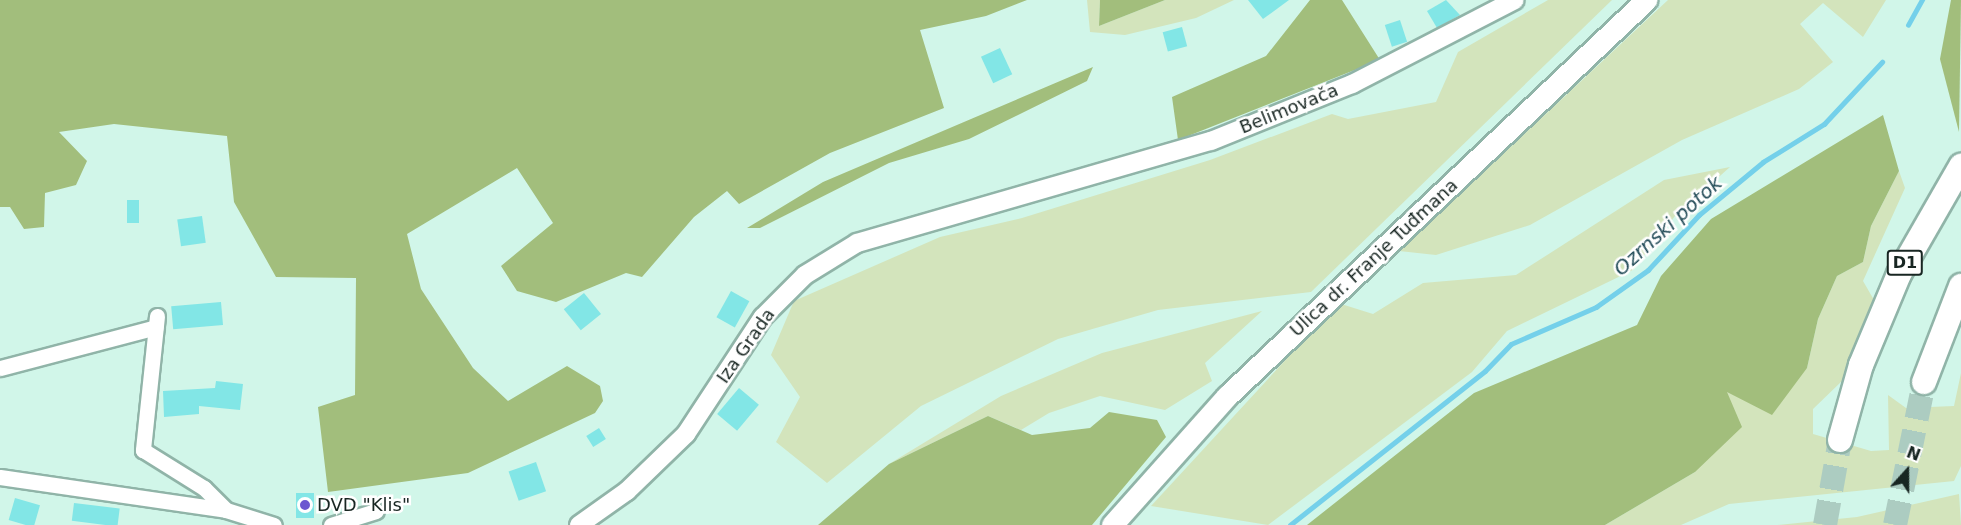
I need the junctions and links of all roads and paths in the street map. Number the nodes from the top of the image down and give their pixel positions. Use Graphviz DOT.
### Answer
graph roads {
  1 [pos="1515,0"];
  2 [pos="1646,0"];
  3 [pos="1961,166"];
  4 [pos="1051,187"];
  5 [pos="1961,286"];
  6 [pos="0,368"];
  7 [pos="1924,382"];
  8 [pos="1840,440"];
  9 [pos="0,477"];
  10 [pos="226,510"];
  11 [pos="376,511"];
  12 [pos="250,521"];
  13 [pos="274,525"];
  14 [pos="331,525"];
  15 [pos="579,525"];
  16 [pos="1112,525"];
  1 -- 4 [label="street, Belimovača"];
  2 -- 16 [label="main road, Ulica dr. Franje Tuđmana"];
  3 -- 8 [label="highway, D1"];
  4 -- 15 [label="street, Iza Grada"];
  5 -- 7 [label="highway"];
  6 -- 10 [label="street"];
  9 -- 10 [label="street"];
  10 -- 12 [label="street"];
  11 -- 14 [label="street"];
  12 -- 13 [label="street"];
}
